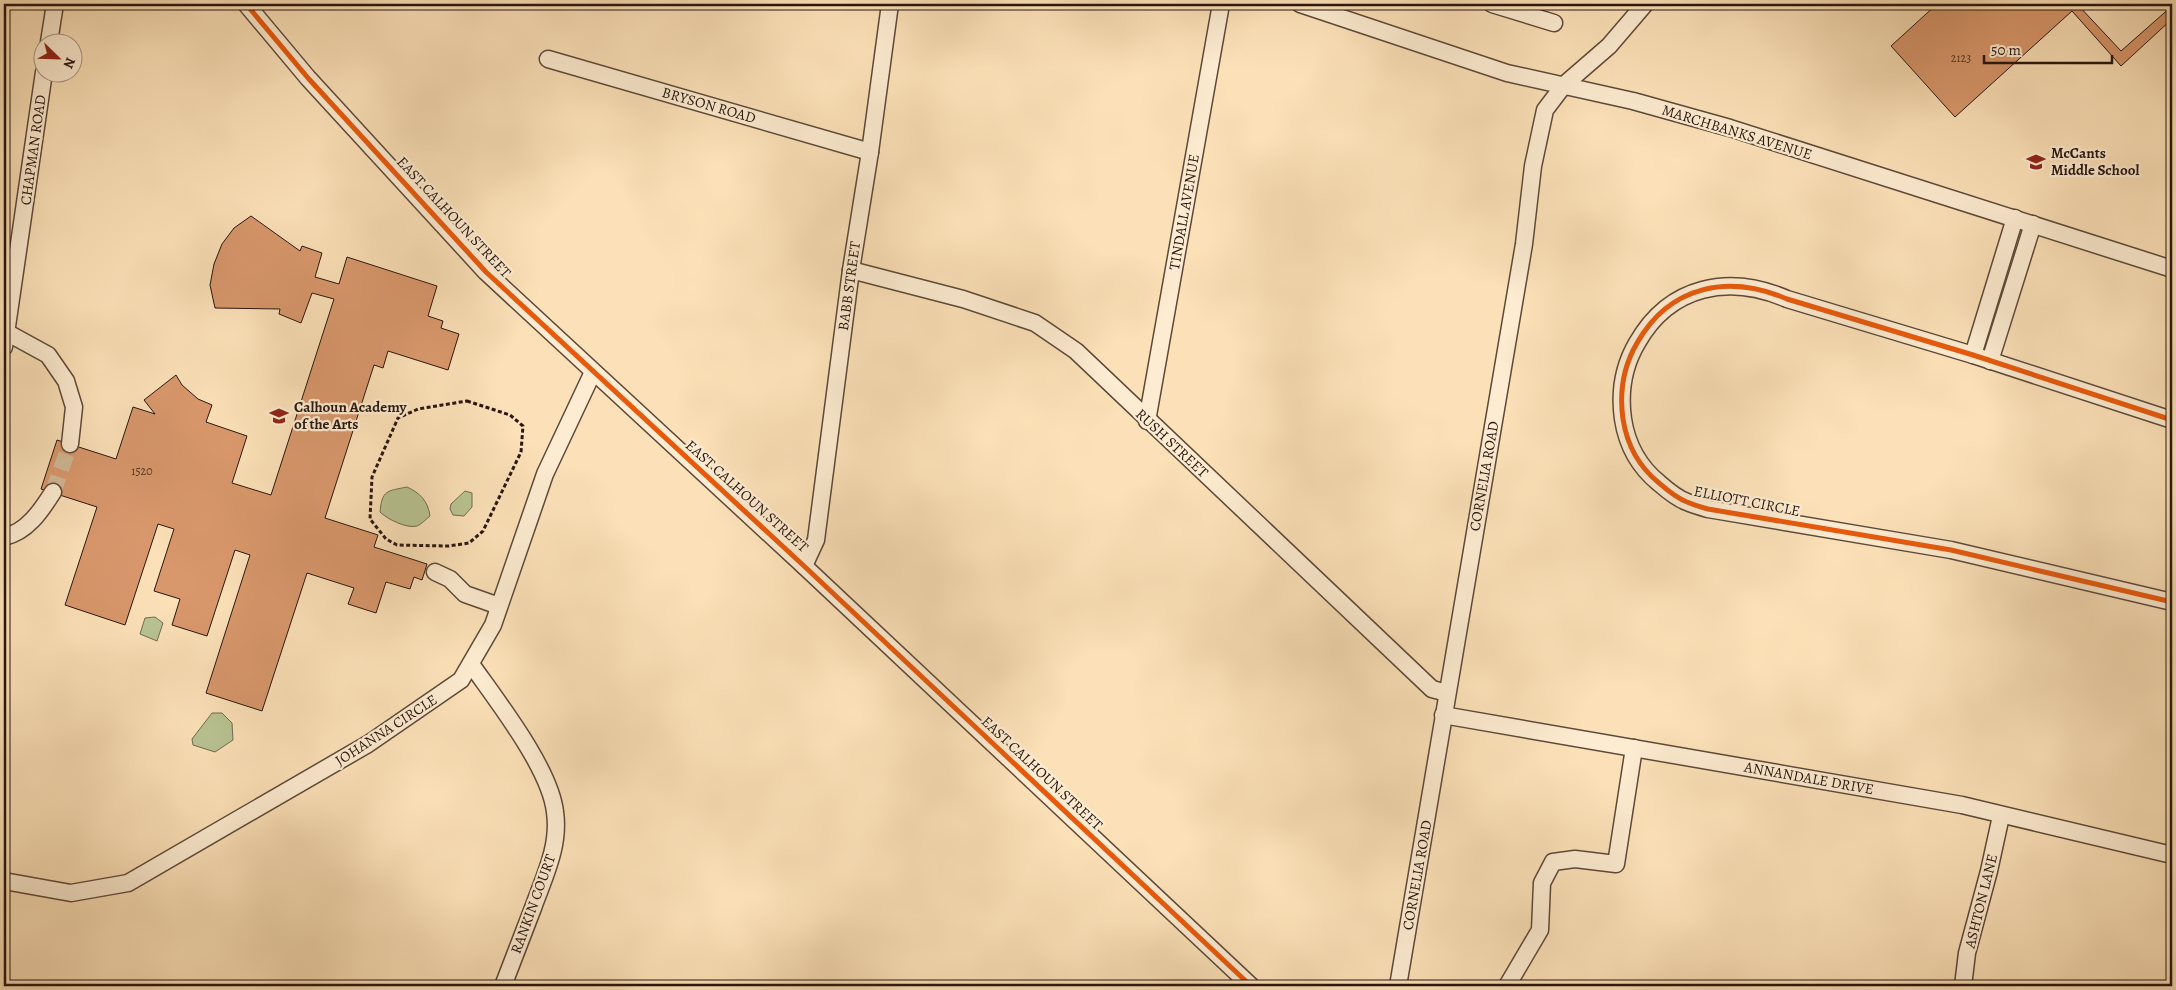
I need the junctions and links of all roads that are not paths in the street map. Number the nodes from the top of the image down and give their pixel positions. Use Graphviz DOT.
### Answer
graph roads {
  1 [pos="55,4"];
  2 [pos="246,4"];
  3 [pos="890,4"];
  4 [pos="1221,4"];
  5 [pos="1300,4"];
  6 [pos="1492,4"];
  7 [pos="1645,4"];
  8 [pos="1554,23"];
  9 [pos="51,32"];
  10 [pos="548,59"];
  11 [pos="43,82"];
  12 [pos="1564,86"];
  13 [pos="870,152"];
  14 [pos="2015,218"];
  15 [pos="2033,224"];
  16 [pos="2172,269"];
  17 [pos="851,270"];
  18 [pos="5,339"];
  19 [pos="1973,355"];
  20 [pos="1990,361"];
  21 [pos="593,372"];
  22 [pos="2172,420"];
  23 [pos="1148,421"];
  24 [pos="70,444"];
  25 [pos="52,492"];
  26 [pos="4,537"];
  27 [pos="804,566"];
  28 [pos="435,572"];
  29 [pos="2172,602"];
  30 [pos="500,606"];
  31 [pos="471,664"];
  32 [pos="1447,693"];
  33 [pos="1443,715"];
  34 [pos="1634,748"];
  35 [pos="2001,816"];
  36 [pos="2172,855"];
  37 [pos="4,881"];
  38 [pos="503,986"];
  39 [pos="1251,986"];
  40 [pos="1398,986"];
  41 [pos="1507,986"];
  42 [pos="1963,986"];
  1 -- 9 [label="street"];
  2 -- 21 [label="street, EAST CALHOUN STREET"];
  3 -- 13 [label="street, BABB STREET"];
  4 -- 23 [label="street, TINDALL AVENUE"];
  5 -- 12 [label="street, MARCHBANKS AVENUE"];
  6 -- 8 [label="street"];
  7 -- 12 [label="street, CORNELIA ROAD"];
  10 -- 13 [label="street, BRYSON ROAD"];
  11 -- 18 [label="street, CHAPMAN ROAD"];
  12 -- 14 [label="street, MARCHBANKS AVENUE"];
  12 -- 32 [label="street, CORNELIA ROAD"];
  13 -- 17 [label="street, BABB STREET"];
  14 -- 15 [label="street, MARCHBANKS AVENUE"];
  14 -- 19 [label="street"];
  15 -- 16 [label="street, MARCHBANKS AVENUE"];
  15 -- 20 [label="street"];
  17 -- 23 [label="street, RUSH STREET"];
  17 -- 27 [label="street, BABB STREET"];
  18 -- 24 [label="street"];
  19 -- 20 [label="street, ELLIOTT CIRCLE"];
  19 -- 29 [label="street, ELLIOTT CIRCLE"];
  20 -- 22 [label="street, ELLIOTT CIRCLE"];
  21 -- 27 [label="street, EAST CALHOUN STREET"];
  21 -- 30 [label="street, JOHANNA CIRCLE"];
  23 -- 32 [label="street, RUSH STREET"];
  25 -- 26 [label="street"];
  27 -- 39 [label="street, EAST CALHOUN STREET"];
  28 -- 30 [label="street"];
  30 -- 31 [label="street, JOHANNA CIRCLE"];
  31 -- 37 [label="street, JOHANNA CIRCLE"];
  31 -- 38 [label="street, RANKIN COURT"];
  32 -- 33 [label="street, CORNELIA ROAD"];
  33 -- 34 [label="street, ANNANDALE DRIVE"];
  33 -- 40 [label="street, CORNELIA ROAD"];
  34 -- 35 [label="street, ANNANDALE DRIVE"];
  34 -- 41 [label="street"];
  35 -- 36 [label="street, ANNANDALE DRIVE"];
  35 -- 42 [label="street, ASHTON LANE"];
}
